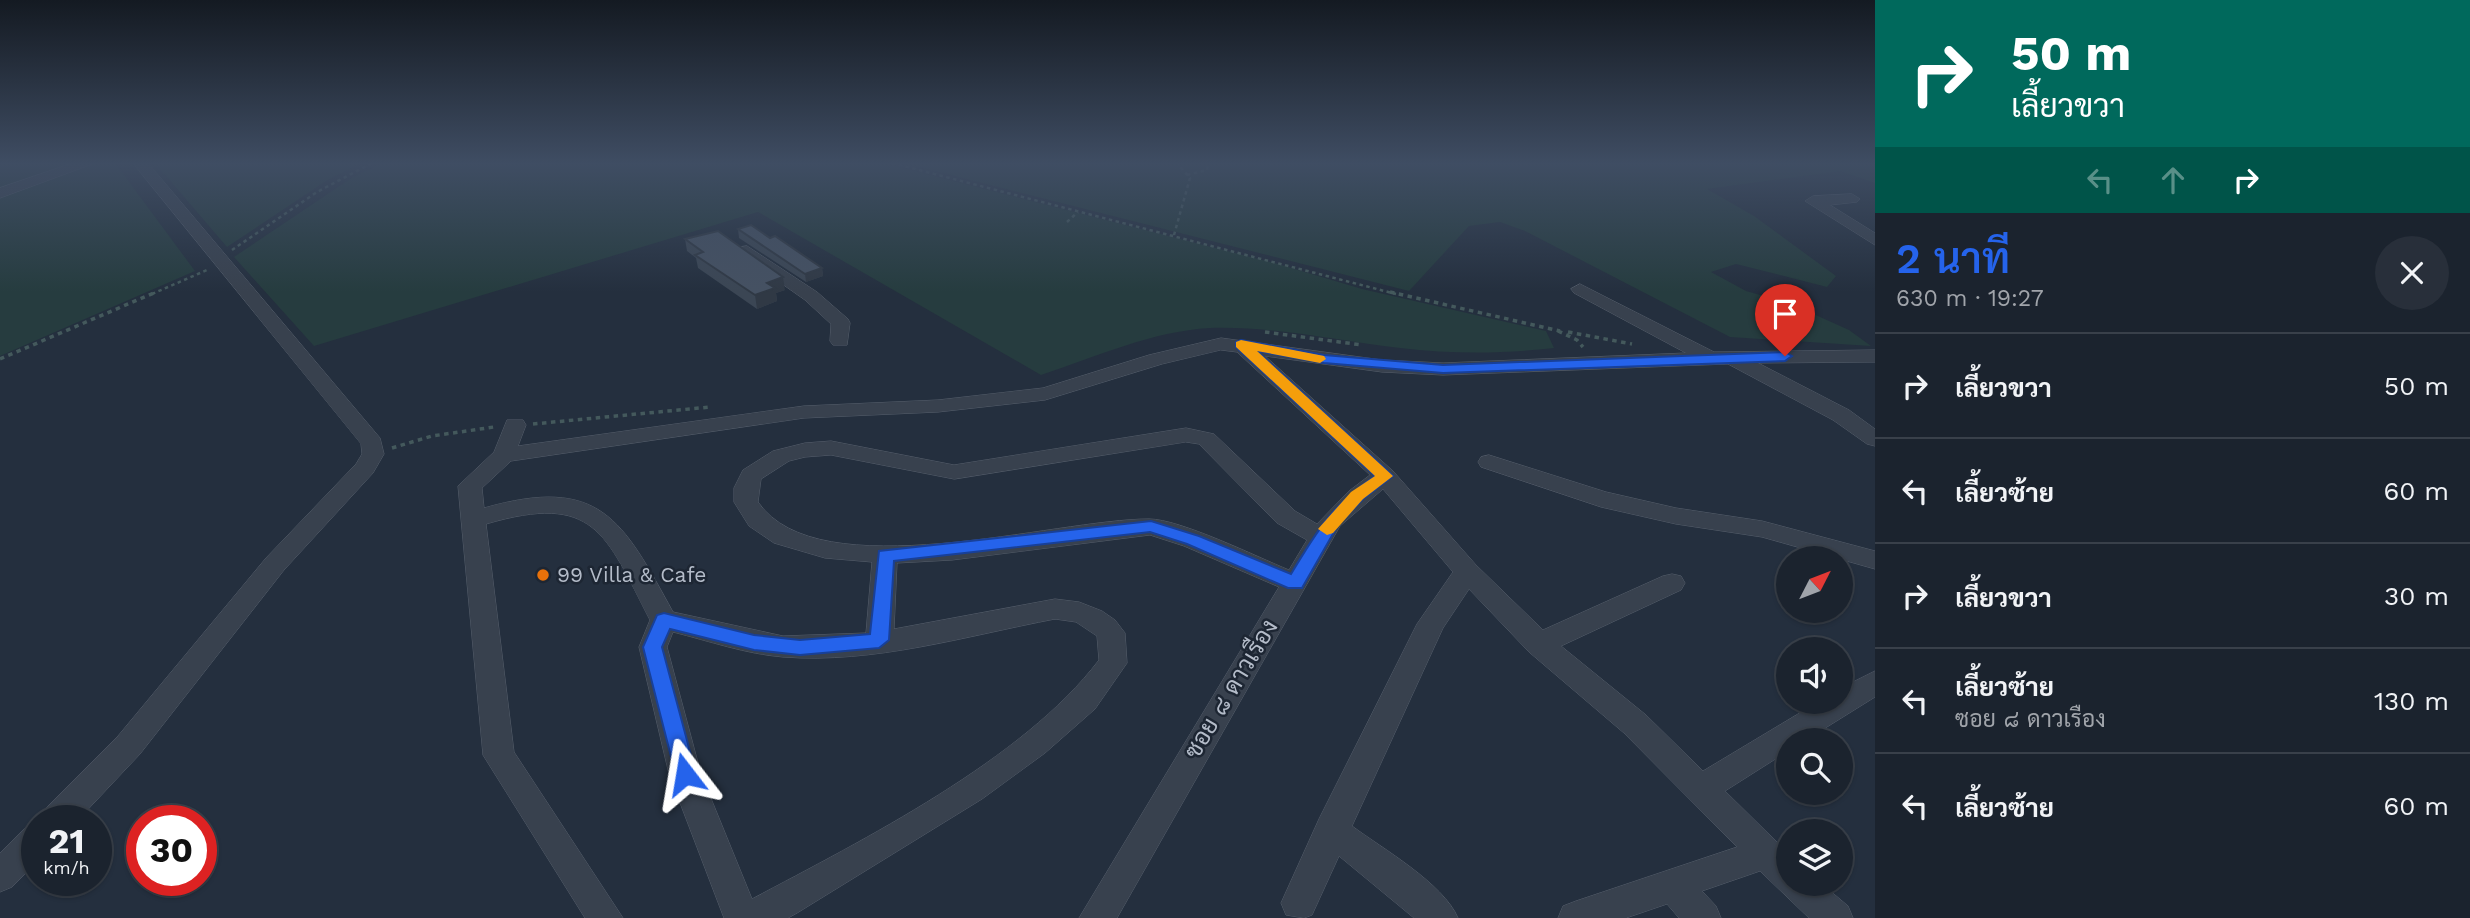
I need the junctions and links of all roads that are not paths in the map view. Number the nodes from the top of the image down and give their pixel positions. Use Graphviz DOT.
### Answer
graph roads {
  1 [pos="177,206"];
  2 [pos="1821,206"];
  3 [pos="728,239"];
  4 [pos="1875,240"];
  5 [pos="1580,289"];
  6 [pos="1251,338"];
  7 [pos="840,341"];
  8 [pos="1875,356"];
  9 [pos="1720,358"];
  10 [pos="515,425"];
  11 [pos="1875,439"];
  12 [pos="504,455"];
  13 [pos="1489,462"];
  14 [pos="1385,476"];
  15 [pos="473,520"];
  16 [pos="1322,538"];
  17 [pos="885,555"];
  18 [pos="1875,560"];
  19 [pos="1467,572"];
  20 [pos="1295,583"];
  21 [pos="1671,583"];
  22 [pos="664,620"];
  23 [pos="879,640"];
  24 [pos="1539,644"];
  25 [pos="1875,682"];
  26 [pos="1703,788"];
  27 [pos="71,805"];
  28 [pos="1331,830"];
  29 [pos="21,855"];
  30 [pos="1776,865"];
  31 [pos="0,876"];
  32 [pos="1673,885"];
  33 [pos="1810,896"];
  34 [pos="1299,903"];
  35 [pos="605,918"];
  36 [pos="742,918"];
  37 [pos="753,918"];
  38 [pos="1097,918"];
  39 [pos="1440,918"];
  40 [pos="1576,918"];
  41 [pos="1703,918"];
  42 [pos="1835,918"];
  1 -- 27 [label="street"];
  2 -- 4 [label="street"];
  3 -- 7 [label="street"];
  5 -- 9 [label="street"];
  6 -- 9 [label="street"];
  6 -- 12 [label="street"];
  6 -- 14 [label="street"];
  8 -- 9 [label="street"];
  9 -- 11 [label="street"];
  10 -- 12 [label="street"];
  12 -- 15 [label="street"];
  13 -- 18 [label="street"];
  14 -- 16 [label="street, ซอย ๘ ดาวเรือง"];
  14 -- 19 [label="street"];
  15 -- 22 [label="street"];
  15 -- 35 [label="street"];
  16 -- 17 [label="street"];
  16 -- 20 [label="street, ซอย ๘ ดาวเรือง"];
  17 -- 20 [label="street"];
  17 -- 23 [label="street"];
  19 -- 24 [label="street"];
  19 -- 28 [label="street"];
  20 -- 38 [label="street, ซอย ๘ ดาวเรือง"];
  21 -- 24 [label="street"];
  22 -- 23 [label="street"];
  22 -- 36 [label="street"];
  23 -- 37 [label="street"];
  24 -- 26 [label="street"];
  25 -- 26 [label="street"];
  26 -- 30 [label="street"];
  28 -- 34 [label="street"];
  28 -- 39 [label="street"];
  29 -- 31 [label="street"];
  30 -- 32 [label="street"];
  32 -- 40 [label="street"];
  32 -- 41 [label="street"];
  33 -- 42 [label="street"];
}
